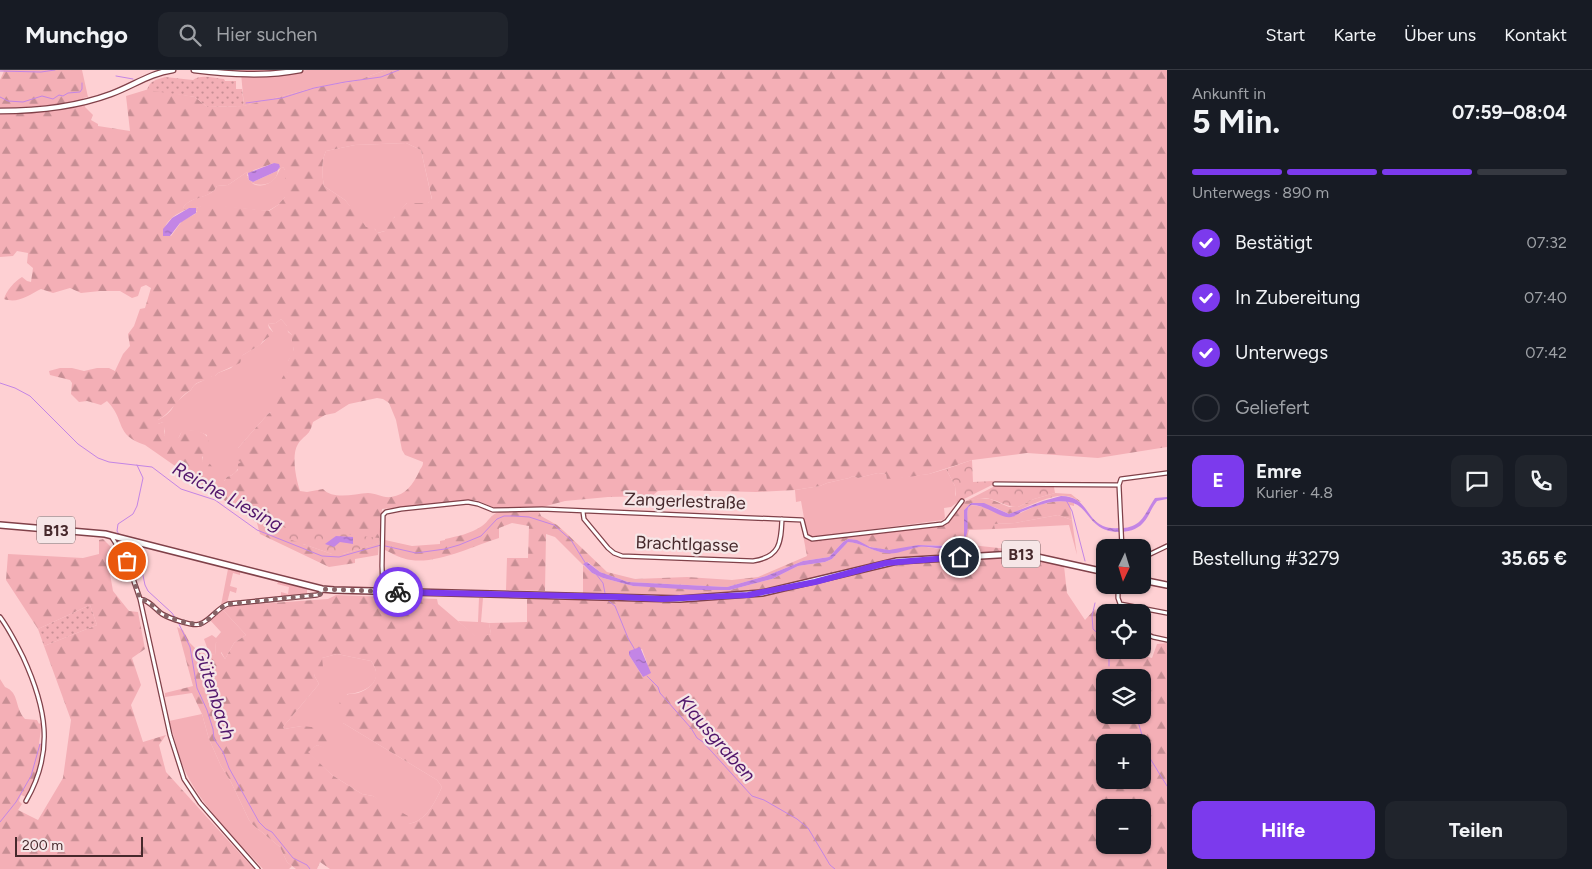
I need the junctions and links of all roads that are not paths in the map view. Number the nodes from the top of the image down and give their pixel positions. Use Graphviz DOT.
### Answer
graph roads {
  1 [pos="173,70"];
  2 [pos="194,70"];
  3 [pos="300,70"];
  4 [pos="0,111"];
  5 [pos="1167,473"];
  6 [pos="995,484"];
  7 [pos="1119,485"];
  8 [pos="962,501"];
  9 [pos="583,512"];
  10 [pos="782,519"];
  11 [pos="0,525"];
  12 [pos="113,536"];
  13 [pos="1122,539"];
  14 [pos="1167,546"];
  15 [pos="1151,554"];
  16 [pos="1096,570"];
  17 [pos="1151,582"];
  18 [pos="1167,585"];
  19 [pos="322,589"];
  20 [pos="383,592"];
  21 [pos="1119,594"];
  22 [pos="140,599"];
  23 [pos="1120,604"];
  24 [pos="1151,610"];
  25 [pos="1167,613"];
  26 [pos="0,616"];
  27 [pos="1151,636"];
  28 [pos="1167,640"];
  29 [pos="26,801"];
  30 [pos="258,869"];
  1 -- 4 [label="main road"];
  2 -- 3 [label="main road"];
  5 -- 7 [label="street"];
  6 -- 7 [label="street"];
  7 -- 13 [label="street"];
  8 -- 10 [label="street, Zangerlestraße"];
  9 -- 10 [label="street, Zangerlestraße"];
  9 -- 10 [label="street, Brachtlgasse"];
  9 -- 20 [label="street, Zangerlestraße"];
  11 -- 12 [label="main road, B13"];
  12 -- 19 [label="main road, B13"];
  12 -- 22 [label="street"];
  14 -- 15 [label="street"];
  16 -- 20 [label="main road, B13"];
  17 -- 18 [label="main road"];
  19 -- 20 [label="main road, B13"];
  19 -- 22 [label="street"];
  21 -- 23 [label="street"];
  22 -- 30 [label="street"];
  24 -- 25 [label="street"];
  26 -- 29 [label="street"];
  27 -- 28 [label="street"];
}
